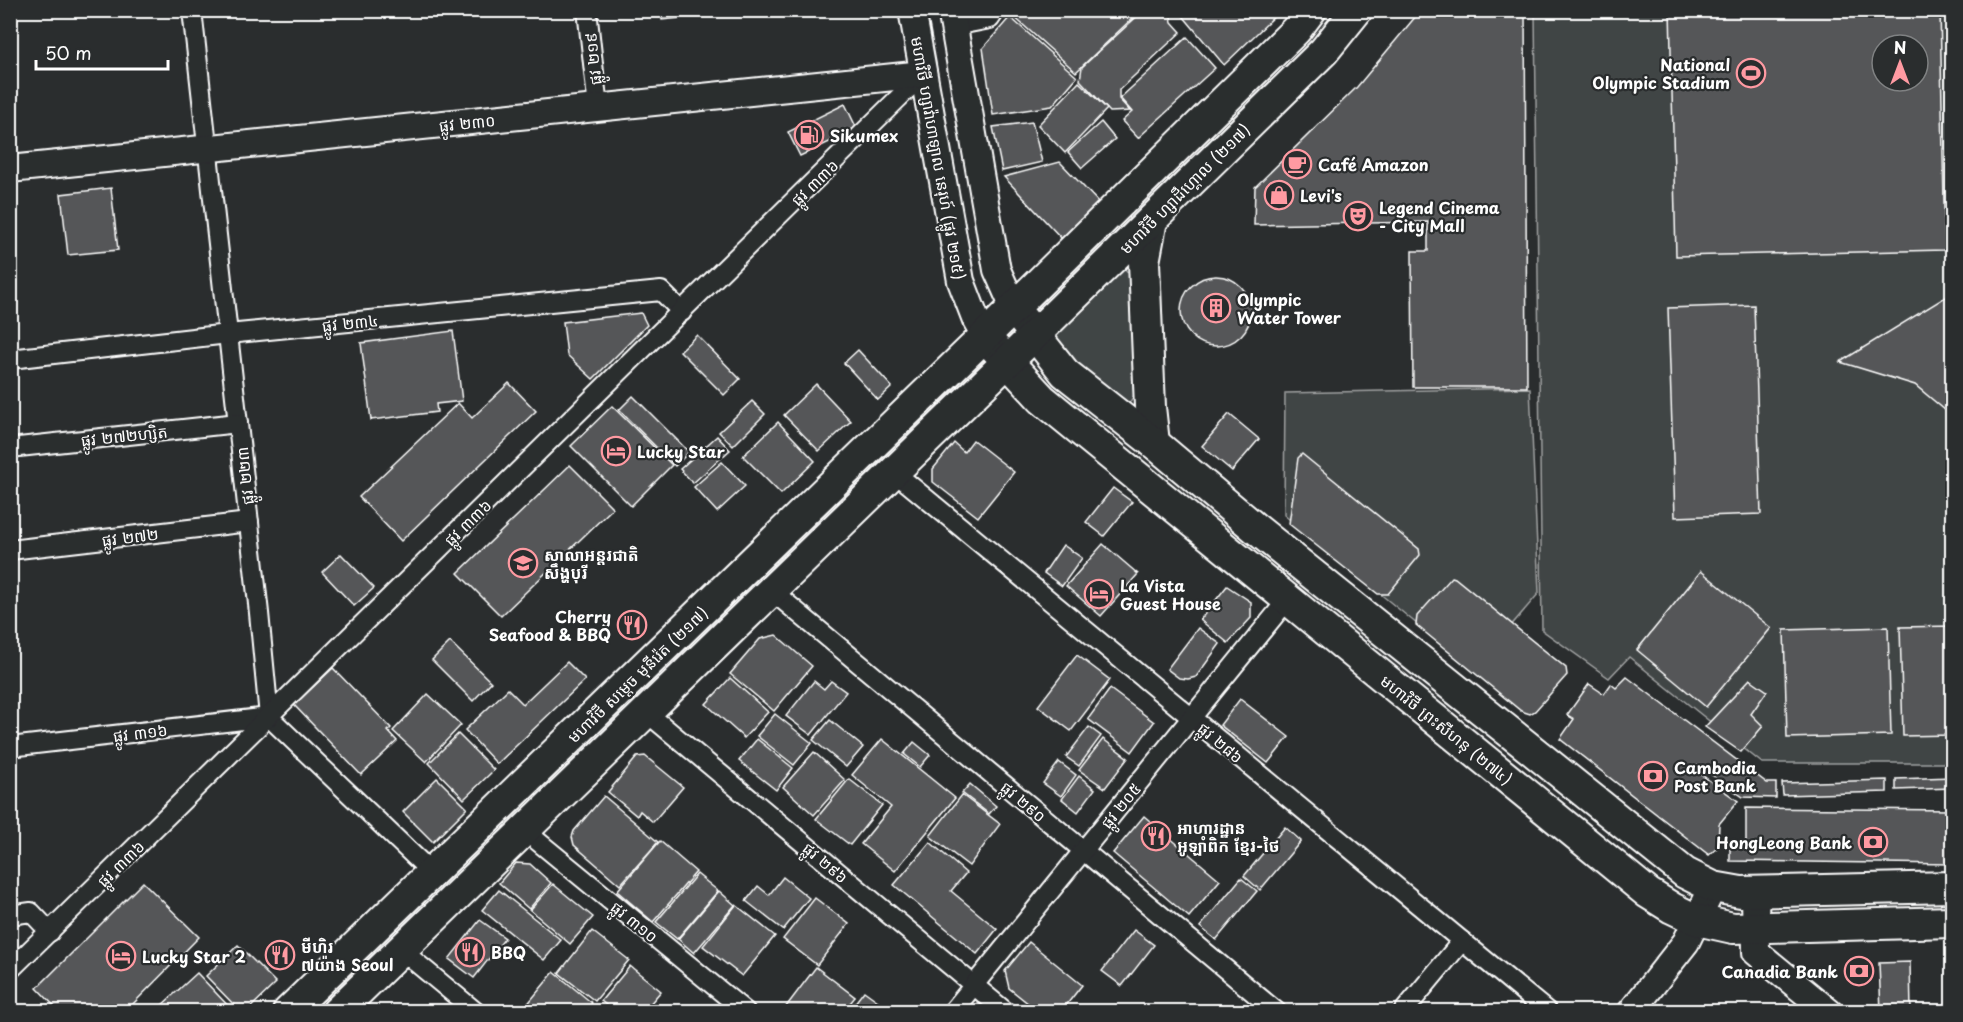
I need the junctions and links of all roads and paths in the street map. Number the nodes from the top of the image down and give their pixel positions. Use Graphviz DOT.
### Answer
graph roads {
  1 [pos="192,10"];
  2 [pos="586,10"];
  3 [pos="912,10"];
  4 [pos="996,10"];
  5 [pos="1311,10"];
  6 [pos="1357,10"];
  7 [pos="952,18"];
  8 [pos="924,74"];
  9 [pos="598,108"];
  10 [pos="207,149"];
  11 [pos="10,169"];
  12 [pos="1152,220"];
  13 [pos="1014,308"];
  14 [pos="682,312"];
  15 [pos="228,334"];
  16 [pos="985,336"];
  17 [pos="1034,336"];
  18 [pos="10,358"];
  19 [pos="1007,362"];
  20 [pos="238,423"];
  21 [pos="1154,443"];
  22 [pos="10,448"];
  23 [pos="894,472"];
  24 [pos="249,522"];
  25 [pos="10,550"];
  26 [pos="772,591"];
  27 [pos="1288,599"];
  28 [pos="646,712"];
  29 [pos="269,717"];
  30 [pos="1191,717"];
  31 [pos="10,747"];
  32 [pos="524,830"];
  33 [pos="1083,850"];
  34 [pos="432,873"];
  35 [pos="1713,887"];
  36 [pos="1953,887"];
  37 [pos="1755,892"];
  38 [pos="10,915"];
  39 [pos="1697,920"];
  40 [pos="1953,922"];
  41 [pos="1756,927"];
  42 [pos="50,932"];
  43 [pos="1462,941"];
  44 [pos="401,950"];
  45 [pos="10,970"];
  46 [pos="974,984"];
  47 [pos="288,1011"];
  48 [pos="337,1011"];
  49 [pos="476,1011"];
  50 [pos="746,1011"];
  51 [pos="952,1011"];
  52 [pos="1006,1011"];
  53 [pos="1277,1011"];
  54 [pos="1403,1011"];
  55 [pos="1548,1011"];
  56 [pos="1631,1011"];
  57 [pos="1830,1011"];
  1 -- 10 [label="street, ផ្លូវ ២២៣"];
  2 -- 9 [label="street, ផ្លូវ ២១៩"];
  3 -- 8 [label="street, មហាវិថី ហ្សាវ៉ាហាឡាល នេរុហ៍ (ផ្លូវ ២១៥)"];
  4 -- 7 [label="street"];
  5 -- 13 [label="main road, មហាវិថី ហ្សាដឹហ្គោល (២១៧)"];
  6 -- 12 [label="main road, មហាវិថី ហ្សាដឹហ្គោល (២១៧)"];
  7 -- 13 [label="street"];
  8 -- 9 [label="street, ផ្លូវ ២៣០"];
  8 -- 14 [label="street, ផ្លូវ ៣៣៦"];
  8 -- 16 [label="street, មហាវិថី ហ្សាវ៉ាហាឡាល នេរុហ៍ (ផ្លូវ ២១៥)"];
  9 -- 10 [label="street, ផ្លូវ ២៣០"];
  10 -- 11 [label="street, ផ្លូវ ២៣០"];
  10 -- 15 [label="street, ផ្លូវ ២២៣"];
  12 -- 17 [label="main road, មហាវិថី ហ្សាដឹហ្គោល (២១៧)"];
  12 -- 21 [label="main road"];
  13 -- 16 [label="main road, មហាវិថី ហ្សាដឹហ្គោល (២១៧)"];
  13 -- 17 [label="main road"];
  14 -- 15 [label="street, ផ្លូវ ២៣៤"];
  14 -- 29 [label="street, ផ្លូវ ៣៣៦"];
  15 -- 18 [label="street, ផ្លូវ ២៣៤"];
  15 -- 20 [label="street, ផ្លូវ ២២៣"];
  16 -- 19 [label="main road, មហាវិថី ព្រះសីហនុ (២៧៤)"];
  16 -- 34 [label="main road, មហាវិថី សម្តេច មុនីរ៉េត (២១៧)"];
  17 -- 19 [label="main road, មហាវិថី ហ្សាដឹហ្គោល (២១៧)"];
  17 -- 21 [label="main road"];
  19 -- 23 [label="main road, មហាវិថី សម្តេច មុនីរ៉េត (២១៧)"];
  19 -- 27 [label="main road, មហាវិថី ព្រះសីហនុ (២៧៤)"];
  20 -- 22 [label="street, ផ្លូវ ២៧២ហ្សិត"];
  20 -- 24 [label="street, ផ្លូវ ២២៣"];
  21 -- 35 [label="main road"];
  23 -- 26 [label="main road, មហាវិថី សម្តេច មុនីរ៉េត (២១៧)"];
  23 -- 30 [label="street, ផ្លូវ ២៨៦"];
  24 -- 25 [label="street, ផ្លូវ ២៧២"];
  24 -- 29 [label="street, ផ្លូវ ២២៣"];
  26 -- 28 [label="main road, មហាវិថី សម្តេច មុនីរ៉េត (២១៧)"];
  26 -- 33 [label="street, ផ្លូវ ២៩០"];
  27 -- 30 [label="street, ផ្លូវ ២០៥"];
  27 -- 39 [label="main road, មហាវិថី ព្រះសីហនុ (២៧៤)"];
  28 -- 32 [label="main road, មហាវិថី សម្តេច មុនីរ៉េត (២១៧)"];
  28 -- 46 [label="street, ផ្លូវ ២៩៦"];
  29 -- 31 [label="street, ផ្លូវ ៣១៦"];
  29 -- 34 [label="street"];
  29 -- 42 [label="street, ផ្លូវ ៣៣៦"];
  30 -- 33 [label="street, ផ្លូវ ២០៥"];
  30 -- 43 [label="street, ផ្លូវ ២៨៦"];
  32 -- 44 [label="main road, មហាវិថី សម្តេច មុនីរ៉េត (២១៧)"];
  32 -- 50 [label="street, ផ្លូវ ៣១០"];
  33 -- 46 [label="street, ផ្លូវ ២០៥"];
  33 -- 53 [label="street, ផ្លូវ ២៩០"];
  34 -- 47 [label="main road, មហាវិថី សម្តេច មុនីរ៉េត (២១៧)"];
  35 -- 37 [label="main road"];
  35 -- 39 [label="street"];
  36 -- 37 [label="main road"];
  37 -- 41 [label="street"];
  38 -- 42 [label="street"];
  39 -- 41 [label="main road, មហាវិថី ព្រះសីហនុ (២៧៤)"];
  39 -- 56 [label="street"];
  40 -- 41 [label="main road, មហាវិថី ព្រះសីហនុ (២៧៤)"];
  41 -- 57 [label="street"];
  42 -- 45 [label="street, ផ្លូវ ៣៣៦"];
  43 -- 54 [label="street"];
  43 -- 55 [label="street, ផ្លូវ ២៨៦"];
  44 -- 48 [label="main road, មហាវិថី សម្តេច មុនីរ៉េត (២១៧)"];
  44 -- 49 [label="street"];
  46 -- 51 [label="street, ផ្លូវ ២០៥"];
  46 -- 52 [label="street, ផ្លូវ ២៩៦"];
}
